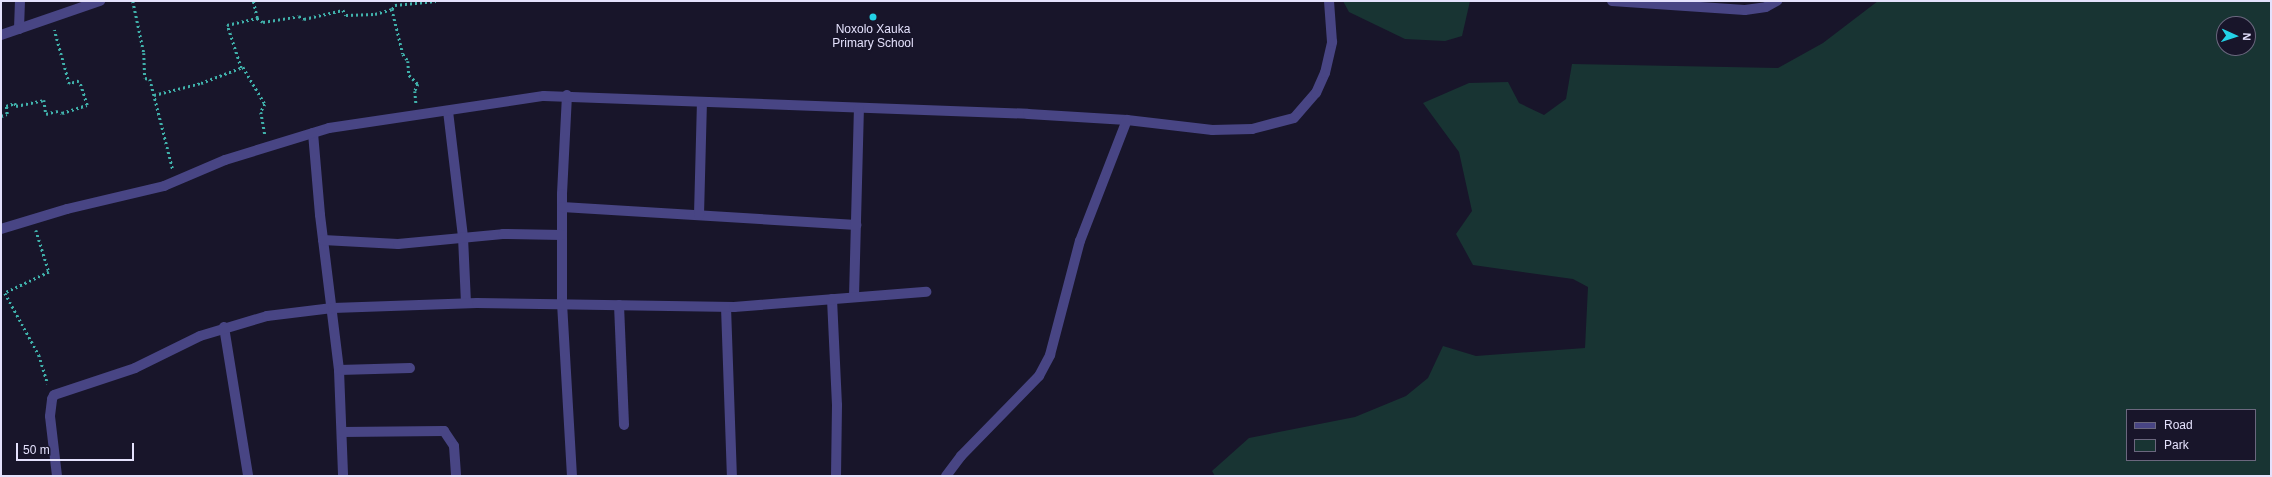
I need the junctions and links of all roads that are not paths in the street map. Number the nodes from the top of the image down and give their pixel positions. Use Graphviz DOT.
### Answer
graph roads {
  1 [pos="20,1"];
  2 [pos="100,1"];
  3 [pos="1329,1"];
  4 [pos="1612,1"];
  5 [pos="1777,1"];
  6 [pos="19,30"];
  7 [pos="1,35"];
  8 [pos="567,95"];
  9 [pos="702,103"];
  10 [pos="859,108"];
  11 [pos="448,111"];
  12 [pos="1127,120"];
  13 [pos="313,133"];
  14 [pos="562,207"];
  15 [pos="699,215"];
  16 [pos="856,225"];
  17 [pos="1,229"];
  18 [pos="562,235"];
  19 [pos="463,237"];
  20 [pos="323,240"];
  21 [pos="926,292"];
  22 [pos="854,297"];
  23 [pos="832,299"];
  24 [pos="466,303"];
  25 [pos="562,303"];
  26 [pos="619,305"];
  27 [pos="726,307"];
  28 [pos="333,308"];
  29 [pos="224,327"];
  30 [pos="410,368"];
  31 [pos="339,370"];
  32 [pos="624,425"];
  33 [pos="342,432"];
  34 [pos="57,476"];
  35 [pos="248,476"];
  36 [pos="343,476"];
  37 [pos="456,476"];
  38 [pos="572,476"];
  39 [pos="732,476"];
  40 [pos="836,476"];
  41 [pos="946,476"];
  1 -- 6 [label="street"];
  2 -- 6 [label="street"];
  3 -- 12 [label="street"];
  4 -- 5 [label="street"];
  6 -- 7 [label="street"];
  8 -- 9 [label="street"];
  8 -- 11 [label="street"];
  8 -- 14 [label="street"];
  9 -- 10 [label="street"];
  9 -- 15 [label="street"];
  10 -- 12 [label="street"];
  10 -- 16 [label="street"];
  11 -- 13 [label="street"];
  11 -- 19 [label="street"];
  12 -- 41 [label="street"];
  13 -- 17 [label="street"];
  13 -- 20 [label="street"];
  14 -- 15 [label="street"];
  14 -- 18 [label="street"];
  15 -- 16 [label="street"];
  16 -- 22 [label="street"];
  18 -- 19 [label="street"];
  18 -- 25 [label="street"];
  19 -- 20 [label="street"];
  19 -- 24 [label="street"];
  20 -- 28 [label="street"];
  21 -- 22 [label="street"];
  22 -- 23 [label="street"];
  23 -- 27 [label="street"];
  23 -- 40 [label="street"];
  24 -- 25 [label="street"];
  24 -- 28 [label="street"];
  25 -- 26 [label="street"];
  25 -- 38 [label="street"];
  26 -- 27 [label="street"];
  26 -- 32 [label="street"];
  27 -- 39 [label="street"];
  28 -- 29 [label="street"];
  28 -- 31 [label="street"];
  29 -- 34 [label="street"];
  29 -- 35 [label="street"];
  30 -- 31 [label="street"];
  31 -- 33 [label="street"];
  33 -- 36 [label="street"];
  33 -- 37 [label="street"];
}
